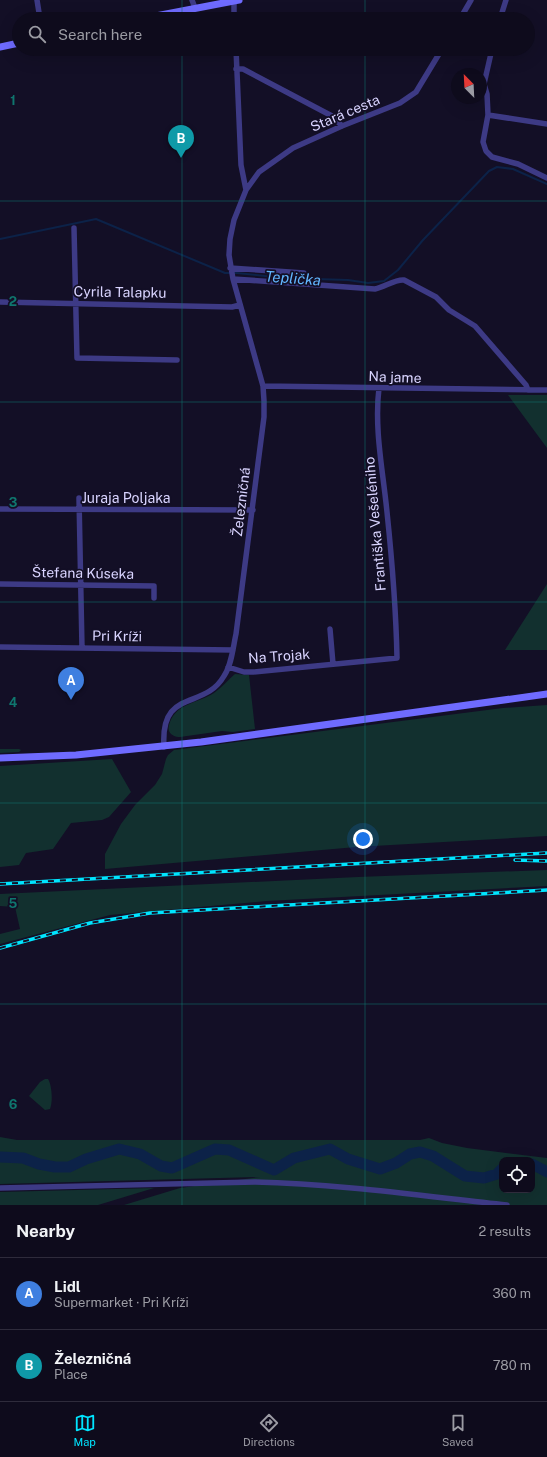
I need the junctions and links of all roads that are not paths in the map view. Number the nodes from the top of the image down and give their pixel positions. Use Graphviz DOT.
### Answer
graph roads {
  1 [pos="37,0"];
  2 [pos="192,0"];
  3 [pos="236,0"];
  4 [pos="471,0"];
  5 [pos="506,0"];
  6 [pos="195,8"];
  7 [pos="39,12"];
  8 [pos="175,12"];
  9 [pos="235,12"];
  10 [pos="464,12"];
  11 [pos="502,12"];
  12 [pos="12,44"];
  13 [pos="0,47"];
  14 [pos="236,56"];
  15 [pos="438,56"];
  16 [pos="490,56"];
  17 [pos="236,69"];
  18 [pos="488,116"];
  19 [pos="547,124"];
  20 [pos="342,126"];
  21 [pos="547,178"];
  22 [pos="246,190"];
  23 [pos="74,228"];
  24 [pos="231,269"];
  25 [pos="304,273"];
  26 [pos="233,278"];
  27 [pos="0,302"];
  28 [pos="76,303"];
  29 [pos="240,305"];
  30 [pos="177,360"];
  31 [pos="262,386"];
  32 [pos="379,388"];
  33 [pos="528,390"];
  34 [pos="547,390"];
  35 [pos="79,498"];
  36 [pos="0,509"];
  37 [pos="79,509"];
  38 [pos="252,510"];
  39 [pos="0,584"];
  40 [pos="82,585"];
  41 [pos="154,598"];
  42 [pos="330,629"];
  43 [pos="0,647"];
  44 [pos="82,648"];
  45 [pos="233,650"];
  46 [pos="397,658"];
  47 [pos="333,664"];
  48 [pos="228,667"];
  49 [pos="547,694"];
  50 [pos="164,747"];
  51 [pos="0,758"];
  52 [pos="0,1188"];
  53 [pos="508,1205"];
  1 -- 7 [label="street"];
  2 -- 6 [label="street"];
  3 -- 6 [label="main road"];
  3 -- 9 [label="street"];
  4 -- 10 [label="street"];
  5 -- 11 [label="street"];
  6 -- 8 [label="main road"];
  12 -- 13 [label="main road"];
  14 -- 17 [label="street"];
  15 -- 20 [label="street, Stará cesta"];
  16 -- 18 [label="street"];
  17 -- 20 [label="street"];
  17 -- 22 [label="street"];
  18 -- 19 [label="street"];
  18 -- 21 [label="street"];
  20 -- 22 [label="street, Stará cesta"];
  22 -- 24 [label="street, Železničná"];
  23 -- 28 [label="street"];
  24 -- 25 [label="street"];
  24 -- 26 [label="street, Železničná"];
  26 -- 29 [label="street, Železničná"];
  26 -- 33 [label="street"];
  27 -- 28 [label="street, Cyrila Talapku"];
  28 -- 29 [label="street, Cyrila Talapku"];
  28 -- 30 [label="street"];
  29 -- 31 [label="street, Železničná"];
  31 -- 32 [label="street, Na jame"];
  31 -- 38 [label="street, Železničná"];
  32 -- 33 [label="street, Na jame"];
  32 -- 46 [label="street, Františka Vešeléniho"];
  33 -- 34 [label="street, Na jame"];
  35 -- 37 [label="street"];
  36 -- 37 [label="street, Juraja Poljaka"];
  37 -- 38 [label="street, Juraja Poljaka"];
  37 -- 40 [label="street"];
  38 -- 45 [label="street, Železničná"];
  39 -- 40 [label="street, Štefana Kúseka"];
  40 -- 41 [label="street, Štefana Kúseka"];
  40 -- 44 [label="street"];
  42 -- 47 [label="street"];
  43 -- 44 [label="street, Pri Kríži"];
  44 -- 45 [label="street, Pri Kríži"];
  45 -- 48 [label="street, Železničná"];
  46 -- 47 [label="street, Na Trojak"];
  47 -- 48 [label="street, Na Trojak"];
  48 -- 50 [label="street, Železničná"];
  49 -- 50 [label="main road"];
  50 -- 51 [label="main road"];
  52 -- 53 [label="street"];
}
